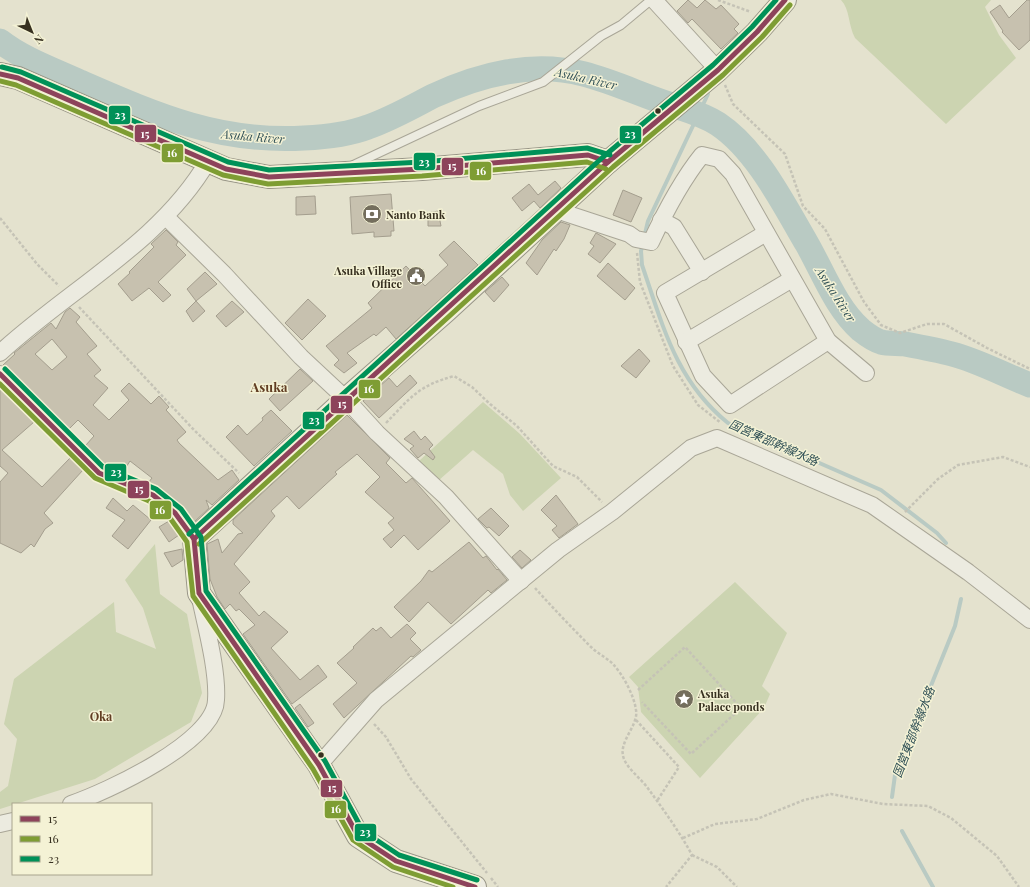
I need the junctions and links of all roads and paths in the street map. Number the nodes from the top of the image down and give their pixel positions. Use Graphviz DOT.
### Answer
graph roads {
  1 [pos="652,0"];
  2 [pos="718,0"];
  3 [pos="785,0"];
  4 [pos="769,19"];
  5 [pos="718,70"];
  6 [pos="0,74"];
  7 [pos="208,161"];
  8 [pos="608,162"];
  9 [pos="349,173"];
  10 [pos="556,210"];
  11 [pos="166,217"];
  12 [pos="0,218"];
  13 [pos="661,220"];
  14 [pos="766,233"];
  15 [pos="702,272"];
  16 [pos="792,279"];
  17 [pos="69,298"];
  18 [pos="828,341"];
  19 [pos="686,342"];
  20 [pos="0,352"];
  21 [pos="1030,369"];
  22 [pos="866,373"];
  23 [pos="0,374"];
  24 [pos="346,399"];
  25 [pos="377,433"];
  26 [pos="1030,467"];
  27 [pos="253,486"];
  28 [pos="612,512"];
  29 [pos="904,512"];
  30 [pos="194,538"];
  31 [pos="521,581"];
  32 [pos="199,593"];
  33 [pos="1030,620"];
  34 [pos="638,690"];
  35 [pos="642,702"];
  36 [pos="364,713"];
  37 [pos="636,720"];
  38 [pos="319,765"];
  39 [pos="657,801"];
  40 [pos="73,803"];
  41 [pos="12,821"];
  42 [pos="0,824"];
  43 [pos="683,838"];
  44 [pos="692,855"];
  45 [pos="475,887"];
  46 [pos="498,887"];
  47 [pos="666,887"];
  48 [pos="736,887"];
  49 [pos="1019,887"];
  1 -- 5 [label="street"];
  1 -- 9 [label="lane"];
  2 -- 4 [label="path"];
  3 -- 4 [label="street"];
  4 -- 5 [label="street"];
  5 -- 8 [label="street"];
  5 -- 21 [label="path"];
  6 -- 7 [label="street"];
  7 -- 9 [label="street"];
  7 -- 11 [label="street"];
  8 -- 9 [label="street"];
  8 -- 10 [label="street"];
  10 -- 13 [label="street"];
  10 -- 24 [label="street"];
  11 -- 17 [label="street"];
  11 -- 24 [label="street"];
  12 -- 17 [label="path"];
  13 -- 14 [label="street"];
  13 -- 15 [label="street"];
  14 -- 15 [label="street"];
  14 -- 16 [label="street"];
  15 -- 19 [label="street"];
  16 -- 18 [label="street"];
  16 -- 19 [label="street"];
  17 -- 20 [label="street"];
  17 -- 27 [label="path"];
  18 -- 19 [label="street"];
  18 -- 22 [label="street"];
  23 -- 30 [label="street"];
  24 -- 25 [label="street"];
  24 -- 27 [label="street"];
  25 -- 28 [label="path"];
  25 -- 31 [label="street"];
  26 -- 29 [label="path"];
  27 -- 30 [label="street"];
  28 -- 31 [label="street"];
  28 -- 33 [label="street"];
  30 -- 32 [label="street"];
  31 -- 36 [label="street"];
  31 -- 37 [label="path"];
  32 -- 38 [label="street"];
  32 -- 40 [label="street"];
  34 -- 35 [label="path"];
  36 -- 38 [label="street"];
  36 -- 46 [label="path"];
  37 -- 39 [label="path"];
  37 -- 39 [label="path"];
  38 -- 45 [label="street"];
  39 -- 43 [label="path"];
  41 -- 42 [label="street"];
  43 -- 44 [label="path"];
  43 -- 49 [label="path"];
  44 -- 47 [label="path"];
  44 -- 48 [label="path"];
}
